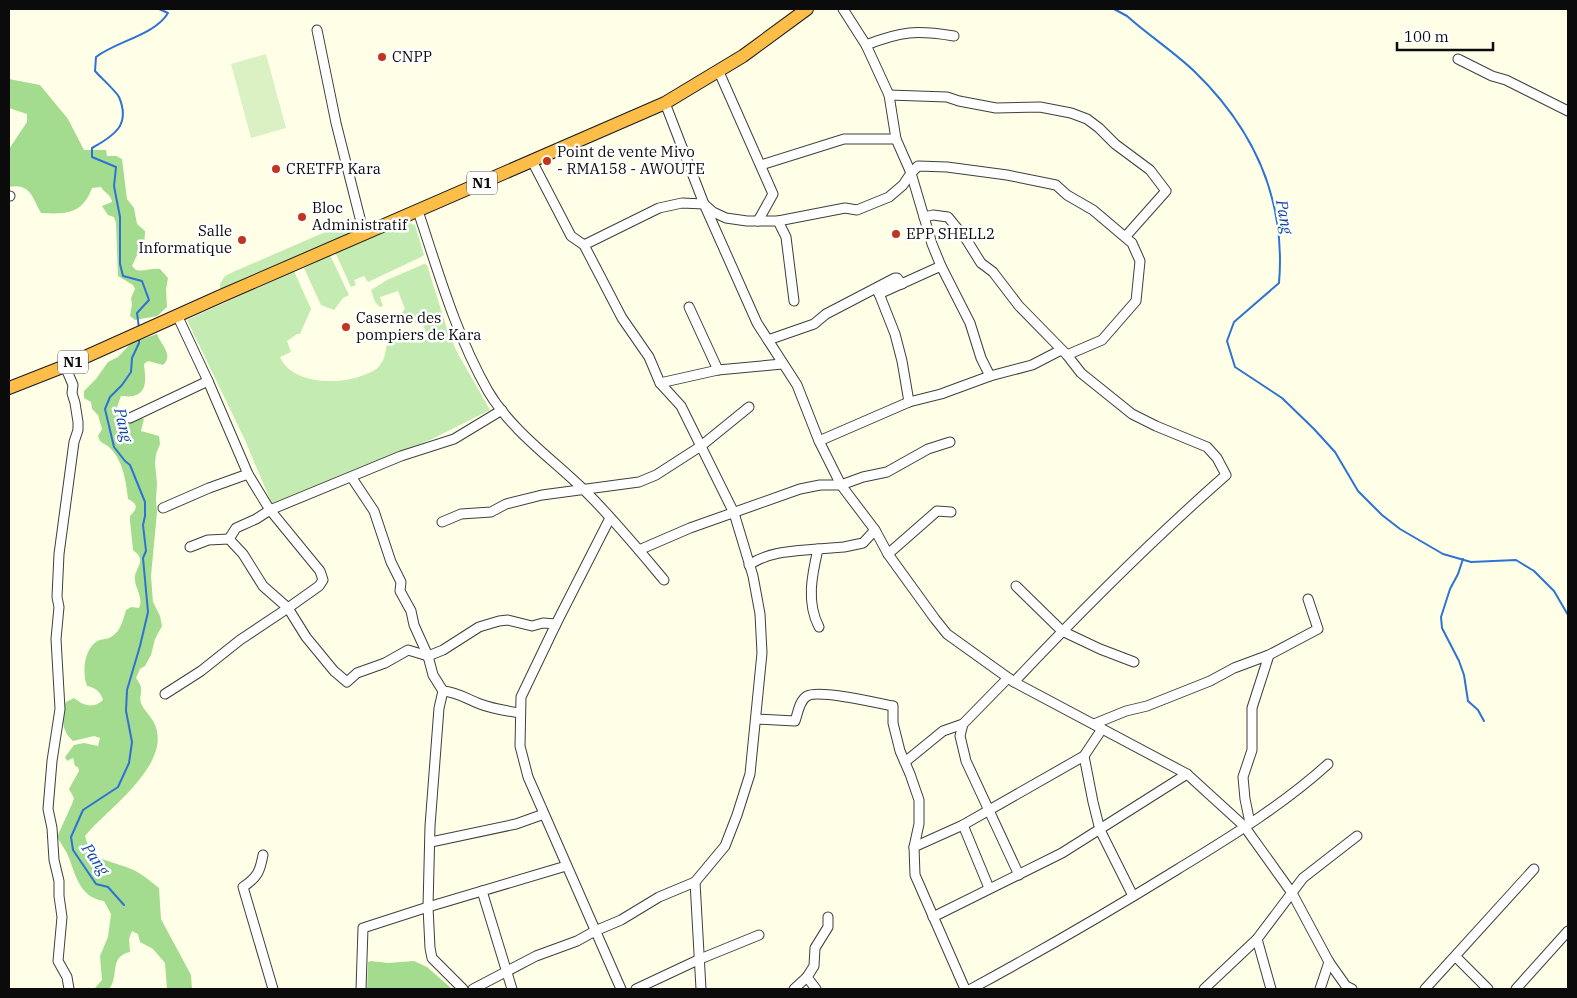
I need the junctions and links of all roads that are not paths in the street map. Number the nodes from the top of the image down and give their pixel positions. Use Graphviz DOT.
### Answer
graph roads {
  1 [pos="808,9"];
  2 [pos="843,9"];
  3 [pos="317,30"];
  4 [pos="954,36"];
  5 [pos="866,45"];
  6 [pos="1458,59"];
  7 [pos="719,72"];
  8 [pos="889,95"];
  9 [pos="665,103"];
  10 [pos="1568,111"];
  11 [pos="896,139"];
  12 [pos="532,161"];
  13 [pos="761,165"];
  14 [pos="911,172"];
  15 [pos="704,204"];
  16 [pos="418,210"];
  17 [pos="924,216"];
  18 [pos="758,221"];
  19 [pos="778,221"];
  20 [pos="364,234"];
  21 [pos="1126,236"];
  22 [pos="584,245"];
  23 [pos="941,266"];
  24 [pos="878,291"];
  25 [pos="794,301"];
  26 [pos="689,307"];
  27 [pos="176,315"];
  28 [pos="768,340"];
  29 [pos="1064,352"];
  30 [pos="782,364"];
  31 [pos="65,366"];
  32 [pos="718,370"];
  33 [pos="990,376"];
  34 [pos="208,381"];
  35 [pos="660,383"];
  36 [pos="9,388"];
  37 [pos="910,402"];
  38 [pos="749,407"];
  39 [pos="502,410"];
  40 [pos="130,418"];
  41 [pos="819,441"];
  42 [pos="950,442"];
  43 [pos="701,446"];
  44 [pos="248,474"];
  45 [pos="352,478"];
  46 [pos="842,485"];
  47 [pos="584,490"];
  48 [pos="163,508"];
  49 [pos="270,510"];
  50 [pos="950,512"];
  51 [pos="734,513"];
  52 [pos="610,518"];
  53 [pos="442,522"];
  54 [pos="876,530"];
  55 [pos="229,540"];
  56 [pos="190,547"];
  57 [pos="818,549"];
  58 [pos="639,550"];
  59 [pos="888,554"];
  60 [pos="749,565"];
  61 [pos="664,580"];
  62 [pos="1016,586"];
  63 [pos="1308,599"];
  64 [pos="288,608"];
  65 [pos="556,624"];
  66 [pos="819,627"];
  67 [pos="1062,631"];
  68 [pos="1269,655"];
  69 [pos="428,656"];
  70 [pos="1134,662"];
  71 [pos="1011,680"];
  72 [pos="443,691"];
  73 [pos="165,694"];
  74 [pos="520,713"];
  75 [pos="756,719"];
  76 [pos="963,724"];
  77 [pos="1098,726"];
  78 [pos="1084,756"];
  79 [pos="905,762"];
  80 [pos="1328,764"];
  81 [pos="1187,774"];
  82 [pos="988,810"];
  83 [pos="544,814"];
  84 [pos="963,825"];
  85 [pos="1247,825"];
  86 [pos="1100,830"];
  87 [pos="1357,836"];
  88 [pos="431,842"];
  89 [pos="914,847"];
  90 [pos="263,855"];
  91 [pos="566,866"];
  92 [pos="1534,868"];
  93 [pos="1019,875"];
  94 [pos="695,882"];
  95 [pos="989,888"];
  96 [pos="482,891"];
  97 [pos="1292,893"];
  98 [pos="1133,896"];
  99 [pos="428,907"];
  100 [pos="828,917"];
  101 [pos="933,917"];
  102 [pos="1568,930"];
  103 [pos="595,931"];
  104 [pos="759,935"];
  105 [pos="1257,939"];
  106 [pos="1456,957"];
  107 [pos="700,959"];
  108 [pos="1329,962"];
  109 [pos="506,970"];
  110 [pos="807,977"];
  111 [pos="69,989"];
  112 [pos="274,989"];
  113 [pos="361,989"];
  114 [pos="463,989"];
  115 [pos="473,989"];
  116 [pos="512,989"];
  117 [pos="621,989"];
  118 [pos="636,989"];
  119 [pos="701,989"];
  120 [pos="794,989"];
  121 [pos="816,989"];
  122 [pos="965,989"];
  123 [pos="971,989"];
  124 [pos="1204,989"];
  125 [pos="1271,989"];
  126 [pos="1320,989"];
  127 [pos="1352,989"];
  128 [pos="1425,989"];
  129 [pos="1488,989"];
  130 [pos="1516,989"];
  1 -- 7 [label="highway, N1"];
  2 -- 5 [label="street"];
  3 -- 20 [label="street"];
  4 -- 5 [label="street"];
  5 -- 8 [label="street"];
  6 -- 10 [label="street"];
  7 -- 9 [label="highway, N1"];
  7 -- 13 [label="street"];
  8 -- 11 [label="street"];
  8 -- 21 [label="street"];
  9 -- 12 [label="highway, N1"];
  9 -- 15 [label="street"];
  11 -- 13 [label="street"];
  11 -- 14 [label="street"];
  12 -- 16 [label="highway, N1"];
  12 -- 22 [label="street"];
  13 -- 18 [label="street"];
  14 -- 17 [label="street"];
  14 -- 19 [label="street"];
  14 -- 21 [label="street"];
  15 -- 18 [label="street"];
  15 -- 22 [label="street"];
  15 -- 28 [label="street"];
  16 -- 20 [label="highway, N1"];
  16 -- 39 [label="street"];
  17 -- 23 [label="street"];
  17 -- 29 [label="street"];
  18 -- 19 [label="street"];
  19 -- 25 [label="street"];
  20 -- 27 [label="highway, N1"];
  21 -- 29 [label="street"];
  22 -- 35 [label="street"];
  23 -- 24 [label="street"];
  23 -- 33 [label="street"];
  24 -- 28 [label="street"];
  24 -- 37 [label="street"];
  26 -- 32 [label="street"];
  27 -- 31 [label="highway, N1"];
  27 -- 34 [label="street"];
  28 -- 30 [label="street"];
  29 -- 33 [label="street"];
  29 -- 67 [label="street"];
  30 -- 32 [label="street"];
  30 -- 41 [label="street"];
  31 -- 36 [label="highway, N1"];
  31 -- 111 [label="street"];
  32 -- 35 [label="street"];
  33 -- 37 [label="street"];
  34 -- 40 [label="street"];
  34 -- 44 [label="street"];
  35 -- 43 [label="street"];
  37 -- 41 [label="street"];
  38 -- 43 [label="street"];
  39 -- 45 [label="street"];
  39 -- 47 [label="street"];
  41 -- 46 [label="street"];
  42 -- 46 [label="street"];
  43 -- 47 [label="street"];
  43 -- 51 [label="street"];
  44 -- 48 [label="street"];
  44 -- 49 [label="street"];
  45 -- 49 [label="street"];
  45 -- 69 [label="street"];
  46 -- 51 [label="street"];
  46 -- 54 [label="street"];
  47 -- 52 [label="street"];
  47 -- 53 [label="street"];
  49 -- 55 [label="street"];
  49 -- 64 [label="street"];
  50 -- 59 [label="street"];
  51 -- 58 [label="street"];
  51 -- 60 [label="street"];
  52 -- 58 [label="street"];
  52 -- 65 [label="street"];
  54 -- 57 [label="street"];
  54 -- 59 [label="street"];
  55 -- 56 [label="street"];
  55 -- 64 [label="street"];
  57 -- 60 [label="street"];
  57 -- 66 [label="street"];
  58 -- 61 [label="street"];
  59 -- 71 [label="street"];
  60 -- 75 [label="street"];
  62 -- 67 [label="street"];
  63 -- 68 [label="street"];
  64 -- 69 [label="street"];
  64 -- 73 [label="street"];
  65 -- 69 [label="street"];
  65 -- 74 [label="street"];
  67 -- 70 [label="street"];
  67 -- 71 [label="street"];
  68 -- 77 [label="street"];
  68 -- 85 [label="street"];
  69 -- 72 [label="street"];
  71 -- 76 [label="street"];
  71 -- 77 [label="street"];
  72 -- 74 [label="street"];
  72 -- 88 [label="street"];
  74 -- 83 [label="street"];
  75 -- 79 [label="street"];
  75 -- 94 [label="street"];
  76 -- 79 [label="street"];
  76 -- 82 [label="street"];
  77 -- 78 [label="street"];
  77 -- 81 [label="street"];
  78 -- 82 [label="street"];
  78 -- 86 [label="street"];
  79 -- 89 [label="street"];
  80 -- 85 [label="street"];
  81 -- 85 [label="street"];
  81 -- 86 [label="street"];
  82 -- 84 [label="street"];
  82 -- 93 [label="street"];
  83 -- 88 [label="street"];
  83 -- 91 [label="street"];
  84 -- 89 [label="street"];
  84 -- 95 [label="street"];
  85 -- 97 [label="street"];
  85 -- 98 [label="street"];
  86 -- 93 [label="street"];
  86 -- 98 [label="street"];
  87 -- 97 [label="street"];
  88 -- 99 [label="street"];
  89 -- 101 [label="street"];
  90 -- 112 [label="street"];
  91 -- 96 [label="street"];
  91 -- 103 [label="street"];
  92 -- 106 [label="street"];
  93 -- 95 [label="street"];
  94 -- 103 [label="street"];
  94 -- 107 [label="street"];
  95 -- 101 [label="street"];
  96 -- 99 [label="street"];
  96 -- 109 [label="street"];
  97 -- 105 [label="street"];
  97 -- 108 [label="street"];
  98 -- 123 [label="street"];
  99 -- 113 [label="street"];
  99 -- 114 [label="street"];
  100 -- 110 [label="street"];
  101 -- 122 [label="street"];
  102 -- 130 [label="street"];
  103 -- 109 [label="street"];
  103 -- 117 [label="street"];
  104 -- 107 [label="street"];
  105 -- 124 [label="street"];
  105 -- 125 [label="street"];
  106 -- 128 [label="street"];
  106 -- 129 [label="street"];
  107 -- 118 [label="street"];
  107 -- 119 [label="street"];
  108 -- 126 [label="street"];
  108 -- 127 [label="street"];
  109 -- 115 [label="street"];
  109 -- 116 [label="street"];
  110 -- 120 [label="street"];
  110 -- 121 [label="street"];
}
